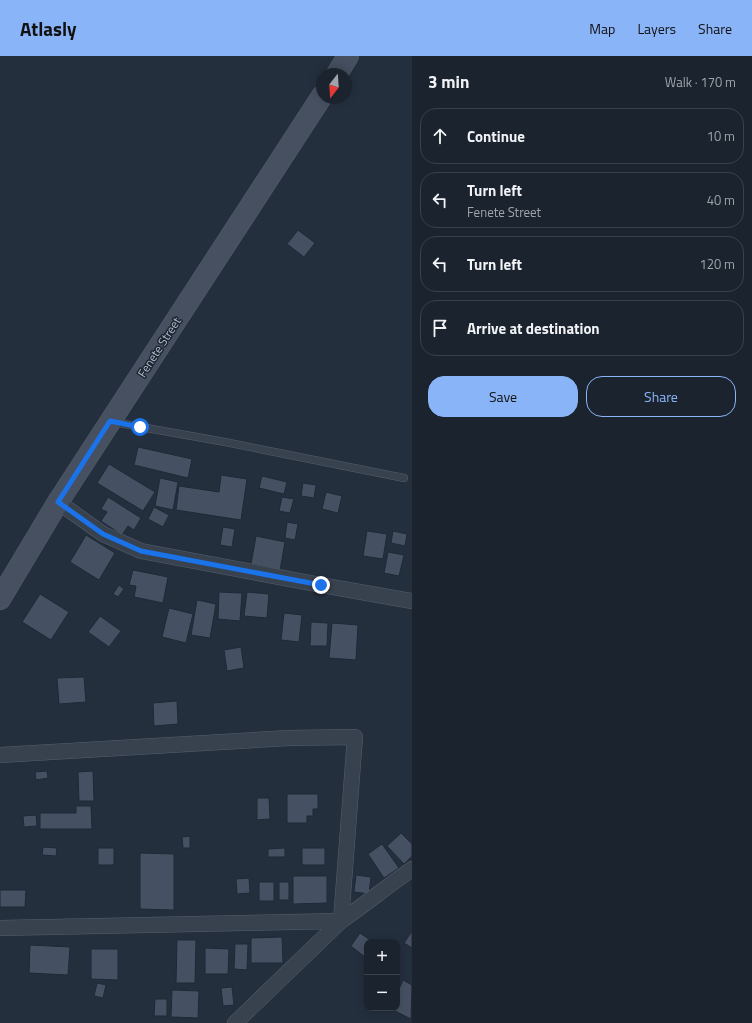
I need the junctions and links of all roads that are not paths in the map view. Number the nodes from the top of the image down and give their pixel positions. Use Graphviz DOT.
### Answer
graph roads {
  1 [pos="348,56"];
  2 [pos="340,68"];
  3 [pos="317,104"];
  4 [pos="110,421"];
  5 [pos="404,478"];
  6 [pos="58,502"];
  7 [pos="0,599"];
  8 [pos="412,601"];
  9 [pos="0,755"];
  10 [pos="412,869"];
  11 [pos="341,922"];
  12 [pos="0,928"];
  13 [pos="235,1023"];
  1 -- 2 [label="main road"];
  3 -- 4 [label="main road, Fenete Street"];
  4 -- 5 [label="lane"];
  4 -- 6 [label="main road, Fenete Street"];
  6 -- 7 [label="main road, Fenete Street"];
  6 -- 8 [label="street"];
  9 -- 11 [label="street"];
  10 -- 11 [label="street"];
  11 -- 12 [label="street"];
  11 -- 13 [label="street"];
}
